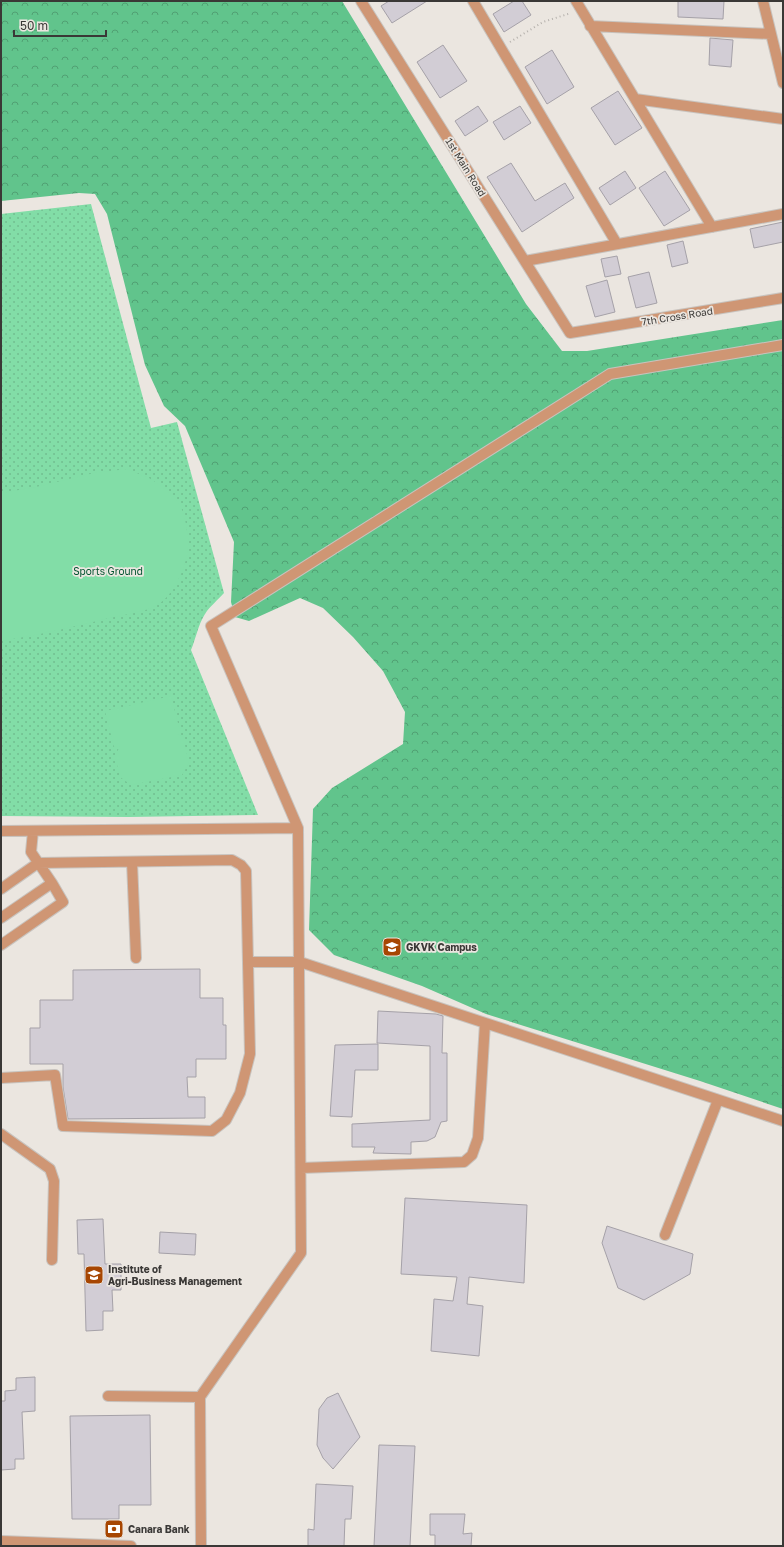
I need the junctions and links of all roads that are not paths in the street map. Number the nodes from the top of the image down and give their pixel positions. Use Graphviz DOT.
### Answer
graph roads {
  1 [pos="362,1"];
  2 [pos="473,1"];
  3 [pos="576,1"];
  4 [pos="763,1"];
  5 [pos="590,26"];
  6 [pos="771,34"];
  7 [pos="783,82"];
  8 [pos="635,99"];
  9 [pos="783,119"];
  10 [pos="783,214"];
  11 [pos="712,227"];
  12 [pos="617,244"];
  13 [pos="525,261"];
  14 [pos="783,298"];
  15 [pos="570,333"];
  16 [pos="783,345"];
  17 [pos="298,828"];
  18 [pos="1,831"];
  19 [pos="33,831"];
  20 [pos="132,862"];
  21 [pos="38,863"];
  22 [pos="52,883"];
  23 [pos="1,889"];
  24 [pos="1,918"];
  25 [pos="1,945"];
  26 [pos="136,958"];
  27 [pos="248,962"];
  28 [pos="300,962"];
  29 [pos="485,1023"];
  30 [pos="1,1078"];
  31 [pos="718,1100"];
  32 [pos="783,1121"];
  33 [pos="1,1134"];
  34 [pos="301,1168"];
  35 [pos="665,1236"];
  36 [pos="52,1260"];
  37 [pos="108,1396"];
  38 [pos="200,1397"];
  39 [pos="1,1541"];
  40 [pos="131,1546"];
  41 [pos="201,1546"];
  1 -- 13 [label="street, 1st Main Road"];
  2 -- 12 [label="street"];
  3 -- 5 [label="street"];
  4 -- 6 [label="street"];
  5 -- 6 [label="street"];
  5 -- 8 [label="street"];
  6 -- 7 [label="street"];
  8 -- 9 [label="street"];
  8 -- 11 [label="street"];
  10 -- 11 [label="street"];
  11 -- 12 [label="street"];
  12 -- 13 [label="street"];
  13 -- 15 [label="street, 1st Main Road"];
  14 -- 15 [label="street, 7th Cross Road"];
  16 -- 17 [label="street"];
  17 -- 19 [label="street"];
  17 -- 28 [label="street"];
  18 -- 19 [label="street"];
  19 -- 21 [label="street"];
  20 -- 21 [label="street"];
  20 -- 26 [label="street"];
  20 -- 27 [label="street"];
  21 -- 22 [label="street"];
  21 -- 23 [label="street"];
  22 -- 24 [label="street"];
  22 -- 25 [label="street"];
  27 -- 28 [label="street"];
  27 -- 30 [label="street"];
  28 -- 29 [label="street"];
  28 -- 34 [label="street"];
  29 -- 31 [label="street"];
  29 -- 34 [label="street"];
  31 -- 32 [label="street"];
  31 -- 35 [label="street"];
  33 -- 36 [label="street"];
  34 -- 38 [label="street"];
  37 -- 38 [label="street"];
  38 -- 41 [label="street"];
  39 -- 40 [label="street"];
}
